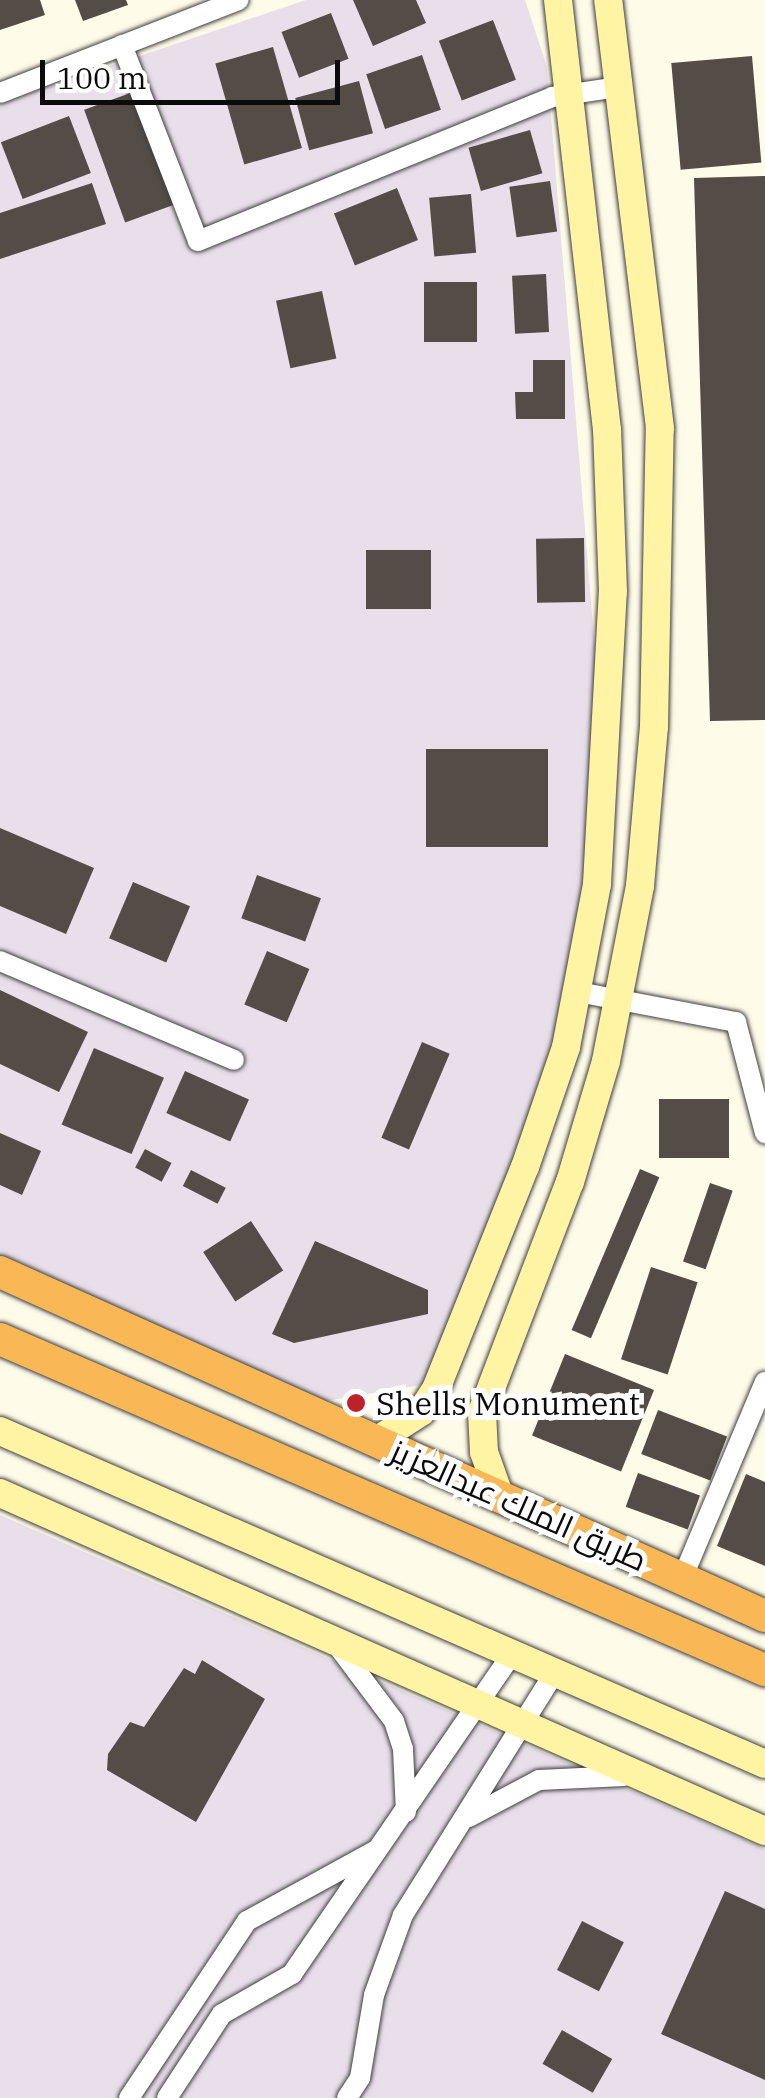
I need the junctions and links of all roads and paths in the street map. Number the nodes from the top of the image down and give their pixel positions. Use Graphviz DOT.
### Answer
graph roads {
  1 [pos="239,0"];
  2 [pos="558,0"];
  3 [pos="608,0"];
  4 [pos="122,46"];
  5 [pos="619,87"];
  6 [pos="570,91"];
  7 [pos="0,93"];
  8 [pos="0,961"];
  9 [pos="578,992"];
  10 [pos="619,1001"];
  11 [pos="234,1060"];
  12 [pos="765,1134"];
  13 [pos="0,1272"];
  14 [pos="0,1339"];
  15 [pos="763,1394"];
  16 [pos="0,1431"];
  17 [pos="376,1441"];
  18 [pos="0,1493"];
  19 [pos="500,1497"];
  20 [pos="682,1578"];
  21 [pos="765,1616"];
  22 [pos="328,1638"];
  23 [pos="512,1654"];
  24 [pos="765,1670"];
  25 [pos="554,1673"];
  26 [pos="479,1705"];
  27 [pos="521,1724"];
  28 [pos="765,1764"];
  29 [pos="646,1779"];
  30 [pos="406,1812"];
  31 [pos="455,1828"];
  32 [pos="765,1831"];
  33 [pos="382,1847"];
  34 [pos="129,2098"];
  35 [pos="167,2098"];
  36 [pos="347,2098"];
  1 -- 4 [label="street"];
  2 -- 6 [label="main road"];
  3 -- 5 [label="main road"];
  4 -- 6 [label="street"];
  4 -- 7 [label="street"];
  5 -- 6 [label="street"];
  5 -- 10 [label="main road"];
  6 -- 9 [label="main road"];
  8 -- 11 [label="street"];
  9 -- 10 [label="street"];
  9 -- 17 [label="main road"];
  10 -- 12 [label="street"];
  10 -- 19 [label="main road"];
  13 -- 17 [label="highway, طريق الملك عبدالعزيز"];
  14 -- 24 [label="highway, طريق الملك عبدالعزيز"];
  15 -- 20 [label="street"];
  16 -- 23 [label="main road"];
  17 -- 19 [label="highway, طريق الملك عبدالعزيز"];
  18 -- 22 [label="main road"];
  19 -- 20 [label="highway, طريق الملك عبدالعزيز"];
  20 -- 21 [label="highway, طريق الملك عبدالعزيز"];
  22 -- 26 [label="main road"];
  22 -- 30 [label="street"];
  23 -- 25 [label="main road"];
  23 -- 26 [label="street"];
  25 -- 27 [label="street"];
  25 -- 28 [label="main road"];
  26 -- 27 [label="main road"];
  26 -- 30 [label="street"];
  27 -- 29 [label="main road"];
  27 -- 31 [label="street"];
  29 -- 31 [label="street"];
  29 -- 32 [label="main road"];
  30 -- 33 [label="street"];
  31 -- 36 [label="street"];
  33 -- 34 [label="street"];
  33 -- 35 [label="street"];
}
